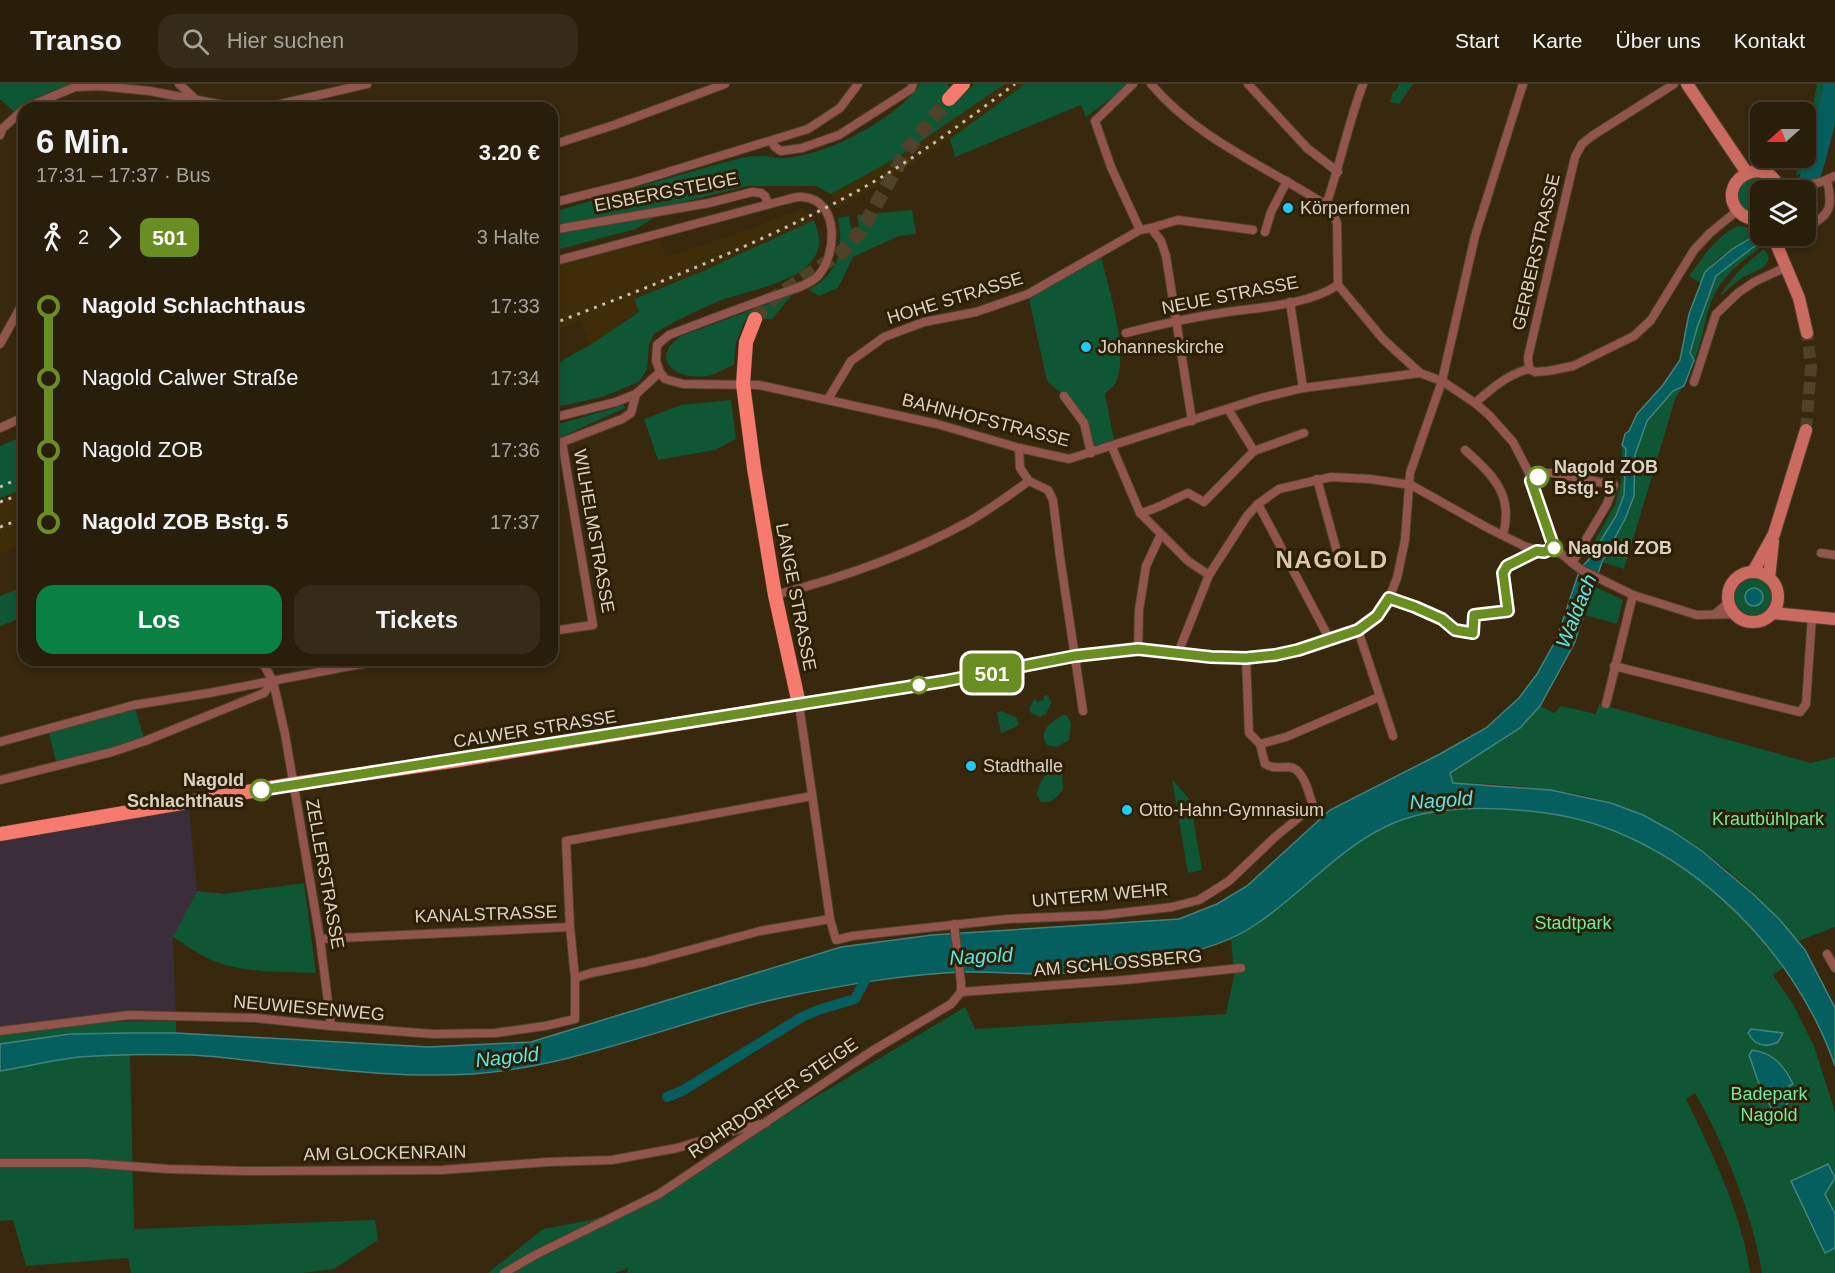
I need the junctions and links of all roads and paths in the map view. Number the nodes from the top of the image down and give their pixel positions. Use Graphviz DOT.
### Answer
graph roads {
  1 [pos="179,84"];
  2 [pos="367,84"];
  3 [pos="725,84"];
  4 [pos="858,84"];
  5 [pos="913,84"];
  6 [pos="963,84"];
  7 [pos="1133,84"];
  8 [pos="1151,84"];
  9 [pos="1248,84"];
  10 [pos="1363,84"];
  11 [pos="1523,84"];
  12 [pos="1674,84"];
  13 [pos="1687,84"];
  14 [pos="148,87"];
  15 [pos="949,99"];
  16 [pos="196,100"];
  17 [pos="39,102"];
  18 [pos="207,102"];
  19 [pos="289,102"];
  20 [pos="18,114"];
  21 [pos="0,135"];
  22 [pos="771,141"];
  23 [pos="558,143"];
  24 [pos="1338,172"];
  25 [pos="1747,173"];
  26 [pos="1828,179"];
  27 [pos="1775,180"];
  28 [pos="1287,181"];
  29 [pos="558,202"];
  30 [pos="768,204"];
  31 [pos="1326,205"];
  32 [pos="1738,210"];
  33 [pos="1750,219"];
  34 [pos="1816,222"];
  35 [pos="1151,228"];
  36 [pos="558,229"];
  37 [pos="1140,230"];
  38 [pos="1253,230"];
  39 [pos="1265,232"];
  40 [pos="1777,246"];
  41 [pos="558,260"];
  42 [pos="1786,267"];
  43 [pos="1338,285"];
  44 [pos="1290,302"];
  45 [pos="18,312"];
  46 [pos="754,319"];
  47 [pos="1176,321"];
  48 [pos="1126,333"];
  49 [pos="1807,333"];
  50 [pos="0,344"];
  51 [pos="1529,369"];
  52 [pos="660,372"];
  53 [pos="1420,373"];
  54 [pos="1442,381"];
  55 [pos="1694,381"];
  56 [pos="743,384"];
  57 [pos="1303,388"];
  58 [pos="636,394"];
  59 [pos="1064,396"];
  60 [pos="828,399"];
  61 [pos="1475,403"];
  62 [pos="1227,409"];
  63 [pos="558,416"];
  64 [pos="18,420"];
  65 [pos="1191,421"];
  66 [pos="0,428"];
  67 [pos="1806,430"];
  68 [pos="1304,433"];
  69 [pos="562,442"];
  70 [pos="558,444"];
  71 [pos="1112,447"];
  72 [pos="1019,448"];
  73 [pos="1465,450"];
  74 [pos="1254,451"];
  75 [pos="1091,453"];
  76 [pos="1317,479"];
  77 [pos="1029,481"];
  78 [pos="1531,481"];
  79 [pos="1411,485"];
  80 [pos="1258,504"];
  81 [pos="1140,513"];
  82 [pos="1158,534"];
  83 [pos="1774,534"];
  84 [pos="1503,535"];
  85 [pos="1554,548"];
  86 [pos="1537,551"];
  87 [pos="1821,553"];
  88 [pos="1835,555"];
  89 [pos="1339,559"];
  90 [pos="1576,566"];
  91 [pos="1753,572"];
  92 [pos="1209,575"];
  93 [pos="1769,578"];
  94 [pos="775,595"];
  95 [pos="1633,595"];
  96 [pos="1778,600"];
  97 [pos="1729,602"];
  98 [pos="1508,611"];
  99 [pos="1773,613"];
  100 [pos="1715,614"];
  101 [pos="1735,614"];
  102 [pos="1812,616"];
  103 [pos="1835,619"];
  104 [pos="558,630"];
  105 [pos="1358,630"];
  106 [pos="1330,640"];
  107 [pos="1138,649"];
  108 [pos="1178,652"];
  109 [pos="1075,656"];
  110 [pos="1246,658"];
  111 [pos="264,666"];
  112 [pos="351,666"];
  113 [pos="1614,666"];
  114 [pos="273,681"];
  115 [pos="1379,697"];
  116 [pos="799,704"];
  117 [pos="1605,704"];
  118 [pos="1083,711"];
  119 [pos="1393,736"];
  120 [pos="0,742"];
  121 [pos="1260,744"];
  122 [pos="0,780"];
  123 [pos="293,784"];
  124 [pos="812,796"];
  125 [pos="0,834"];
  126 [pos="830,919"];
  127 [pos="570,927"];
  128 [pos="955,928"];
  129 [pos="320,939"];
  130 [pos="1827,954"];
  131 [pos="1241,968"];
  132 [pos="1835,968"];
  133 [pos="575,978"];
  134 [pos="961,992"];
  135 [pos="331,1026"];
  136 [pos="0,1031"];
  137 [pos="766,1123"];
  138 [pos="0,1163"];
  139 [pos="504,1273"];
  1 -- 16 [label="street"];
  2 -- 19 [label="street"];
  3 -- 23 [label="street"];
  4 -- 22 [label="street"];
  5 -- 22 [label="street"];
  6 -- 15 [label="main road"];
  7 -- 37 [label="street"];
  8 -- 28 [label="street"];
  9 -- 24 [label="street"];
  10 -- 24 [label="street"];
  11 -- 54 [label="street"];
  12 -- 51 [label="street, GERBERSTRASSE"];
  13 -- 25 [label="street"];
  14 -- 16 [label="street"];
  14 -- 17 [label="street"];
  16 -- 18 [label="street"];
  20 -- 21 [label="street"];
  22 -- 29 [label="street"];
  24 -- 31 [label="street"];
  25 -- 27 [label="street"];
  25 -- 32 [label="street"];
  26 -- 34 [label="street"];
  28 -- 31 [label="street"];
  28 -- 39 [label="street"];
  30 -- 36 [label="street, EISBERGSTEIGE"];
  30 -- 41 [label="street"];
  30 -- 52 [label="street"];
  31 -- 43 [label="street"];
  32 -- 33 [label="street"];
  32 -- 51 [label="street"];
  35 -- 37 [label="street, HOHE STRASSE"];
  35 -- 38 [label="street, HOHE STRASSE"];
  35 -- 47 [label="street"];
  37 -- 60 [label="street, HOHE STRASSE"];
  40 -- 42 [label="street"];
  42 -- 49 [label="street"];
  42 -- 55 [label="street"];
  43 -- 44 [label="street, NEUE STRASSE"];
  43 -- 53 [label="street"];
  44 -- 47 [label="street, NEUE STRASSE"];
  44 -- 57 [label="street"];
  45 -- 50 [label="street"];
  46 -- 56 [label="main road, LANGE STRASSE"];
  47 -- 48 [label="street, NEUE STRASSE"];
  47 -- 65 [label="street"];
  51 -- 61 [label="street"];
  52 -- 56 [label="street, BAHNHOFSTRASSE"];
  52 -- 58 [label="street"];
  53 -- 54 [label="street"];
  53 -- 57 [label="street, BAHNHOFSTRASSE"];
  54 -- 61 [label="street"];
  54 -- 79 [label="street"];
  56 -- 60 [label="street, BAHNHOFSTRASSE"];
  56 -- 94 [label="main road, LANGE STRASSE"];
  57 -- 62 [label="street, BAHNHOFSTRASSE"];
  58 -- 63 [label="street"];
  58 -- 69 [label="street"];
  59 -- 75 [label="street"];
  60 -- 72 [label="street, BAHNHOFSTRASSE"];
  61 -- 78 [label="street"];
  62 -- 65 [label="street, BAHNHOFSTRASSE"];
  62 -- 74 [label="street"];
  64 -- 66 [label="street"];
  65 -- 71 [label="street, BAHNHOFSTRASSE"];
  67 -- 83 [label="street"];
  68 -- 74 [label="street"];
  69 -- 70 [label="street"];
  69 -- 104 [label="street, WILHELMSTRASSE"];
  71 -- 75 [label="street, BAHNHOFSTRASSE"];
  71 -- 81 [label="street"];
  72 -- 75 [label="street, BAHNHOFSTRASSE"];
  72 -- 77 [label="street"];
  73 -- 84 [label="street"];
  74 -- 81 [label="street"];
  76 -- 79 [label="street"];
  76 -- 80 [label="street"];
  76 -- 89 [label="street"];
  77 -- 94 [label="street"];
  77 -- 109 [label="street"];
  78 -- 85 [label="street"];
  78 -- 90 [label="street"];
  79 -- 84 [label="street"];
  79 -- 105 [label="street"];
  80 -- 92 [label="street"];
  80 -- 106 [label="street"];
  81 -- 82 [label="street"];
  82 -- 92 [label="street"];
  82 -- 107 [label="street"];
  83 -- 91 [label="street"];
  83 -- 93 [label="street"];
  84 -- 86 [label="street"];
  85 -- 86 [label="street"];
  85 -- 90 [label="street"];
  86 -- 98 [label="street"];
  87 -- 88 [label="street"];
  90 -- 95 [label="street"];
  91 -- 93 [label="street"];
  91 -- 97 [label="street"];
  92 -- 108 [label="street"];
  93 -- 96 [label="street"];
  94 -- 116 [label="main road, LANGE STRASSE"];
  95 -- 100 [label="street"];
  95 -- 113 [label="street"];
  96 -- 99 [label="street"];
  96 -- 102 [label="street"];
  97 -- 100 [label="street"];
  97 -- 101 [label="street"];
  99 -- 101 [label="street"];
  99 -- 102 [label="street"];
  100 -- 101 [label="street"];
  102 -- 103 [label="street"];
  102 -- 113 [label="street"];
  105 -- 106 [label="street, CALWER STRASSE"];
  105 -- 115 [label="street"];
  106 -- 110 [label="street, CALWER STRASSE"];
  107 -- 108 [label="street, CALWER STRASSE"];
  107 -- 109 [label="street, CALWER STRASSE"];
  108 -- 110 [label="street, CALWER STRASSE"];
  109 -- 116 [label="street, CALWER STRASSE"];
  109 -- 118 [label="street"];
  110 -- 121 [label="street"];
  111 -- 114 [label="street, ZELLERSTRASSE"];
  112 -- 114 [label="street"];
  113 -- 117 [label="street"];
  114 -- 120 [label="street"];
  114 -- 122 [label="street"];
  114 -- 123 [label="street, ZELLERSTRASSE"];
  115 -- 119 [label="street"];
  115 -- 121 [label="street"];
  116 -- 123 [label="main road, CALWER STRASSE"];
  116 -- 124 [label="street, LANGE STRASSE"];
  121 -- 128 [label="street, UNTERM WEHR"];
  123 -- 125 [label="main road, CALWER STRASSE"];
  123 -- 129 [label="street, ZELLERSTRASSE"];
  124 -- 126 [label="street, LANGE STRASSE"];
  124 -- 127 [label="street, KANALSTRASSE"];
  126 -- 128 [label="street, UNTERM WEHR"];
  126 -- 133 [label="street"];
  127 -- 129 [label="street, KANALSTRASSE"];
  127 -- 133 [label="street, NEUWIESENWEG"];
  128 -- 134 [label="street"];
  129 -- 135 [label="street, ZELLERSTRASSE"];
  130 -- 132 [label="street"];
  131 -- 134 [label="street, AM SCHLOSSBERG"];
  133 -- 135 [label="street, NEUWIESENWEG"];
  134 -- 137 [label="street, ROHRDORFER STEIGE"];
  135 -- 136 [label="street, NEUWIESENWEG"];
  137 -- 138 [label="street, AM GLOCKENRAIN"];
  137 -- 139 [label="street, ROHRDORFER STEIGE"];
}
